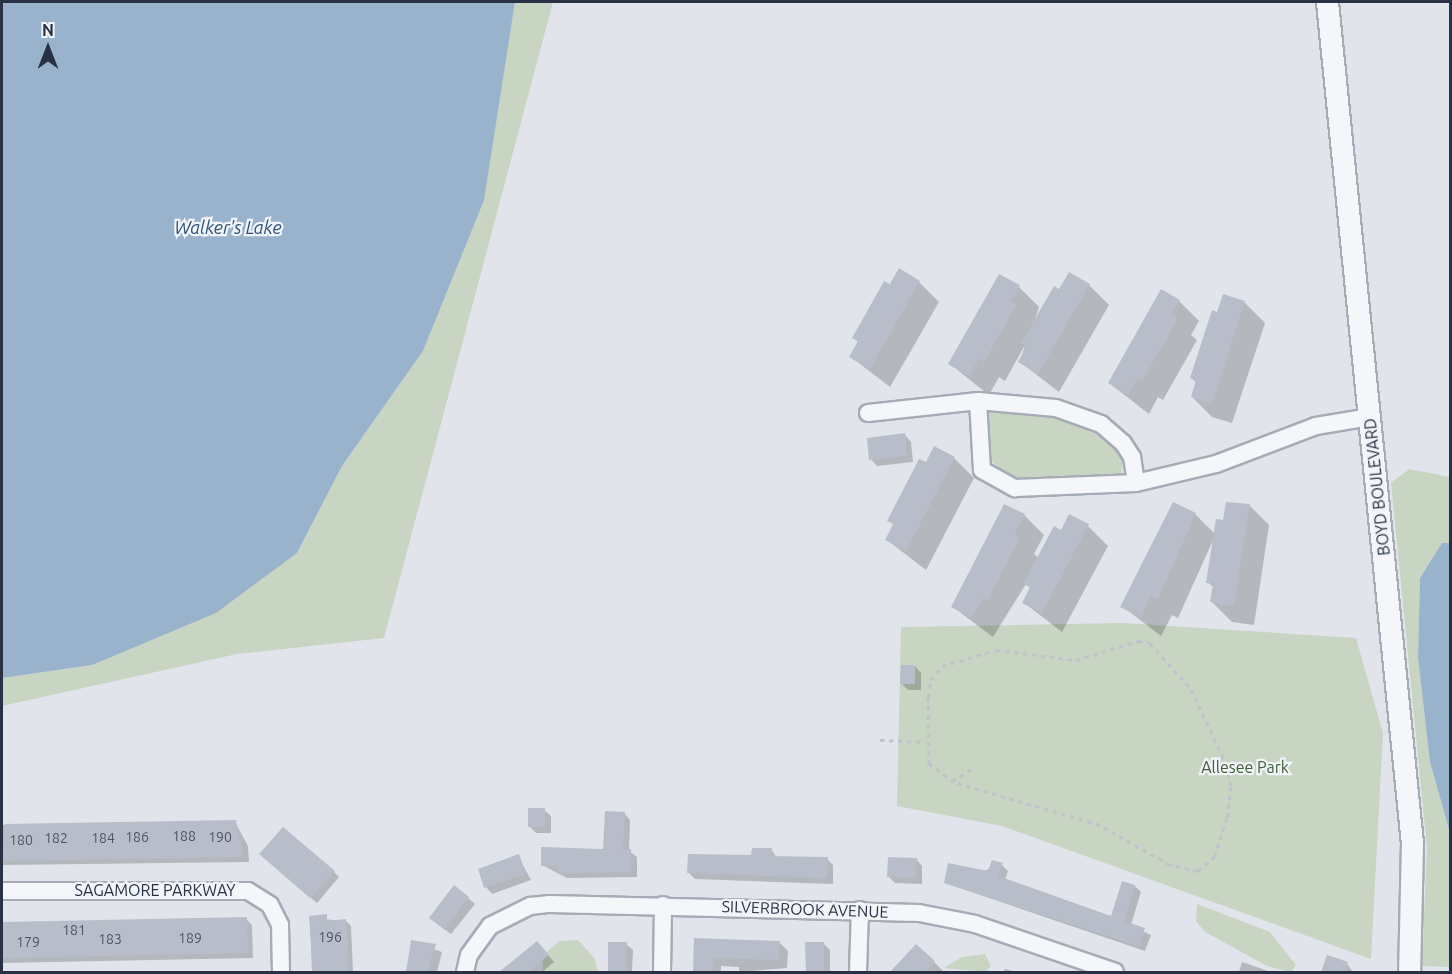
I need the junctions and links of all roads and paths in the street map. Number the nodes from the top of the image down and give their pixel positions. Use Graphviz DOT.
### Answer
graph roads {
  1 [pos="1327,2"];
  2 [pos="978,400"];
  3 [pos="868,413"];
  4 [pos="1370,417"];
  5 [pos="1136,483"];
  6 [pos="880,740"];
  7 [pos="926,742"];
  8 [pos="972,768"];
  9 [pos="952,781"];
  10 [pos="2,891"];
  11 [pos="663,905"];
  12 [pos="860,910"];
  13 [pos="1083,967"];
  14 [pos="281,972"];
  15 [pos="465,972"];
  16 [pos="662,972"];
  17 [pos="858,972"];
  18 [pos="1115,972"];
  19 [pos="1409,972"];
  1 -- 4 [label="street, BOYD BOULEVARD"];
  2 -- 3 [label="street"];
  2 -- 5 [label="street"];
  2 -- 5 [label="street"];
  4 -- 5 [label="street"];
  4 -- 19 [label="street, BOYD BOULEVARD"];
  6 -- 7 [label="path"];
  7 -- 9 [label="path"];
  7 -- 9 [label="path"];
  8 -- 9 [label="path"];
  10 -- 14 [label="street, SAGAMORE PARKWAY"];
  11 -- 12 [label="street, SILVERBROOK AVENUE"];
  11 -- 15 [label="street, SILVERBROOK AVENUE"];
  11 -- 16 [label="street"];
  12 -- 13 [label="street, SILVERBROOK AVENUE"];
  12 -- 17 [label="street"];
  13 -- 18 [label="street, SILVERBROOK AVENUE"];
}
